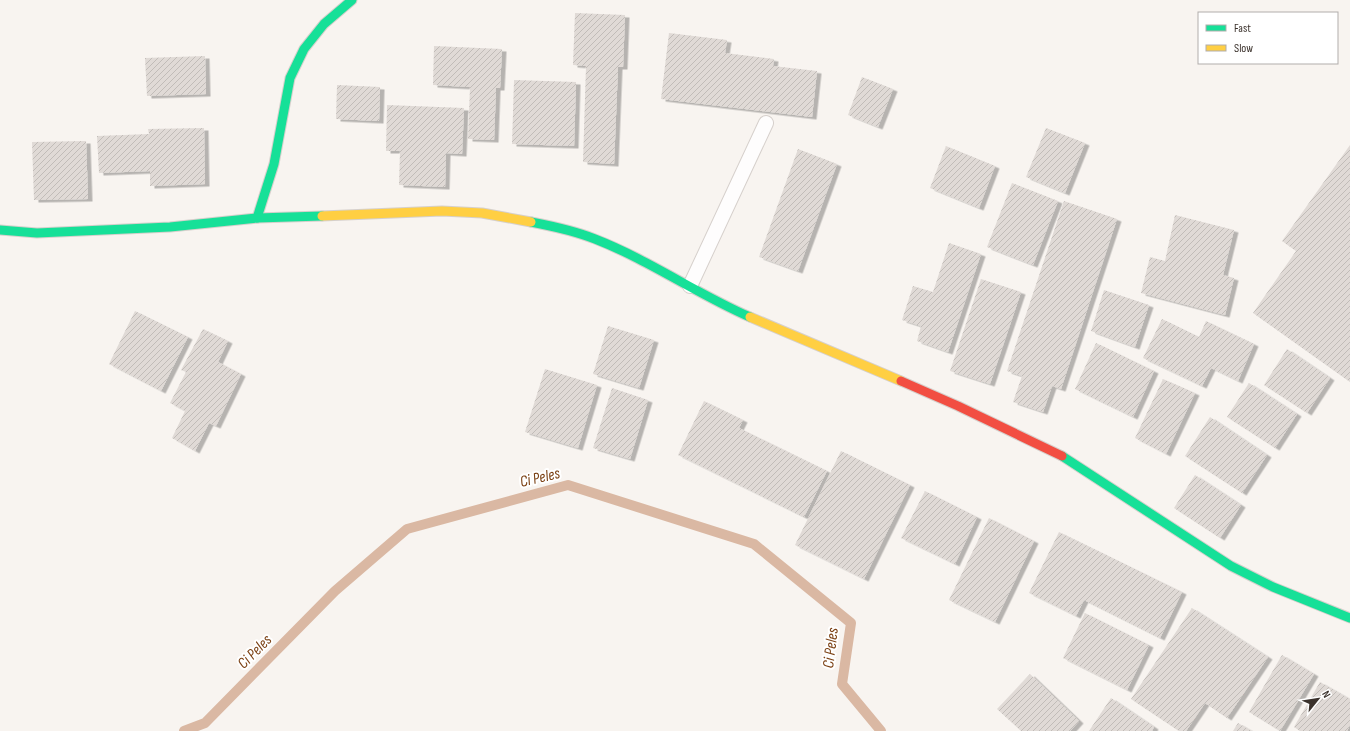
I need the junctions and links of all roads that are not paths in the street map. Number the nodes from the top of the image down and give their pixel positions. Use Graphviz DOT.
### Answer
graph roads {
  1 [pos="352,0"];
  2 [pos="766,123"];
  3 [pos="257,218"];
  4 [pos="0,230"];
  5 [pos="690,286"];
  6 [pos="1350,618"];
  1 -- 3 [label="main road"];
  2 -- 5 [label="lane"];
  3 -- 4 [label="main road"];
  3 -- 5 [label="main road"];
  5 -- 6 [label="main road"];
}
